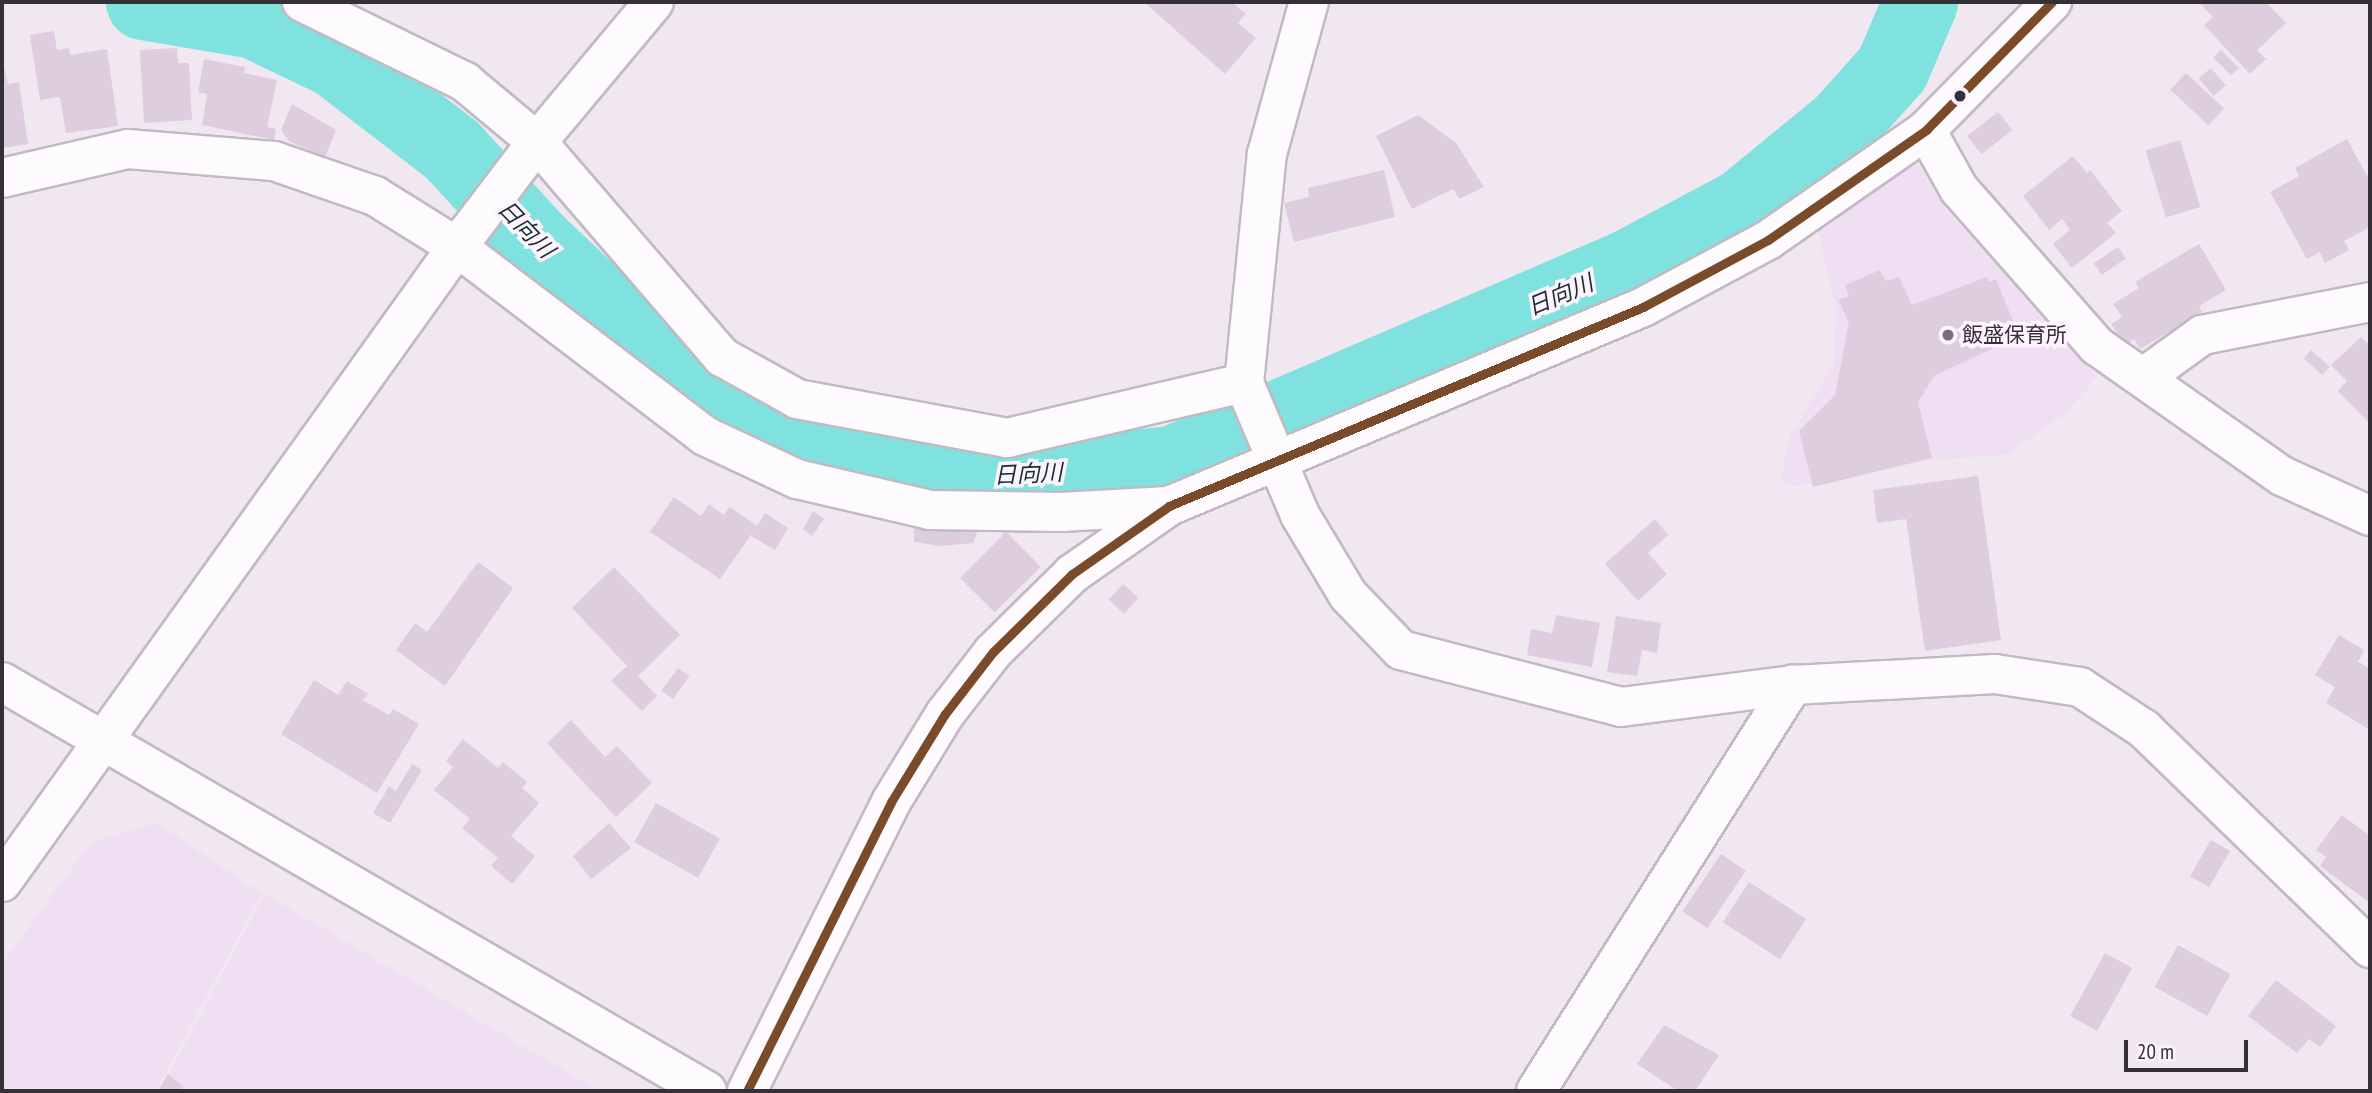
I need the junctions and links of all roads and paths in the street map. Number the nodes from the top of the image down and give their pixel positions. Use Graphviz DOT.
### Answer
graph roads {
  1 [pos="302,2"];
  2 [pos="654,2"];
  3 [pos="1309,2"];
  4 [pos="2052,2"];
  5 [pos="1926,130"];
  6 [pos="526,155"];
  7 [pos="2,178"];
  8 [pos="464,239"];
  9 [pos="2370,302"];
  10 [pos="2144,377"];
  11 [pos="1244,383"];
  12 [pos="1279,460"];
  13 [pos="1169,506"];
  14 [pos="2370,516"];
  15 [pos="2,682"];
  16 [pos="1793,685"];
  17 [pos="104,740"];
  18 [pos="2,882"];
  19 [pos="2370,948"];
  20 [pos="707,1091"];
  21 [pos="747,1091"];
  22 [pos="1536,1091"];
  1 -- 6 [label="street"];
  2 -- 6 [label="street"];
  3 -- 11 [label="street"];
  4 -- 5 [label="street"];
  5 -- 10 [label="street"];
  5 -- 12 [label="street"];
  6 -- 8 [label="street"];
  6 -- 11 [label="street"];
  7 -- 8 [label="street"];
  8 -- 13 [label="street"];
  8 -- 17 [label="street"];
  9 -- 10 [label="street"];
  10 -- 14 [label="street"];
  11 -- 12 [label="street"];
  12 -- 13 [label="street"];
  12 -- 16 [label="street"];
  13 -- 21 [label="street"];
  15 -- 17 [label="street"];
  16 -- 19 [label="street"];
  16 -- 22 [label="street"];
  17 -- 18 [label="street"];
  17 -- 20 [label="street"];
}
